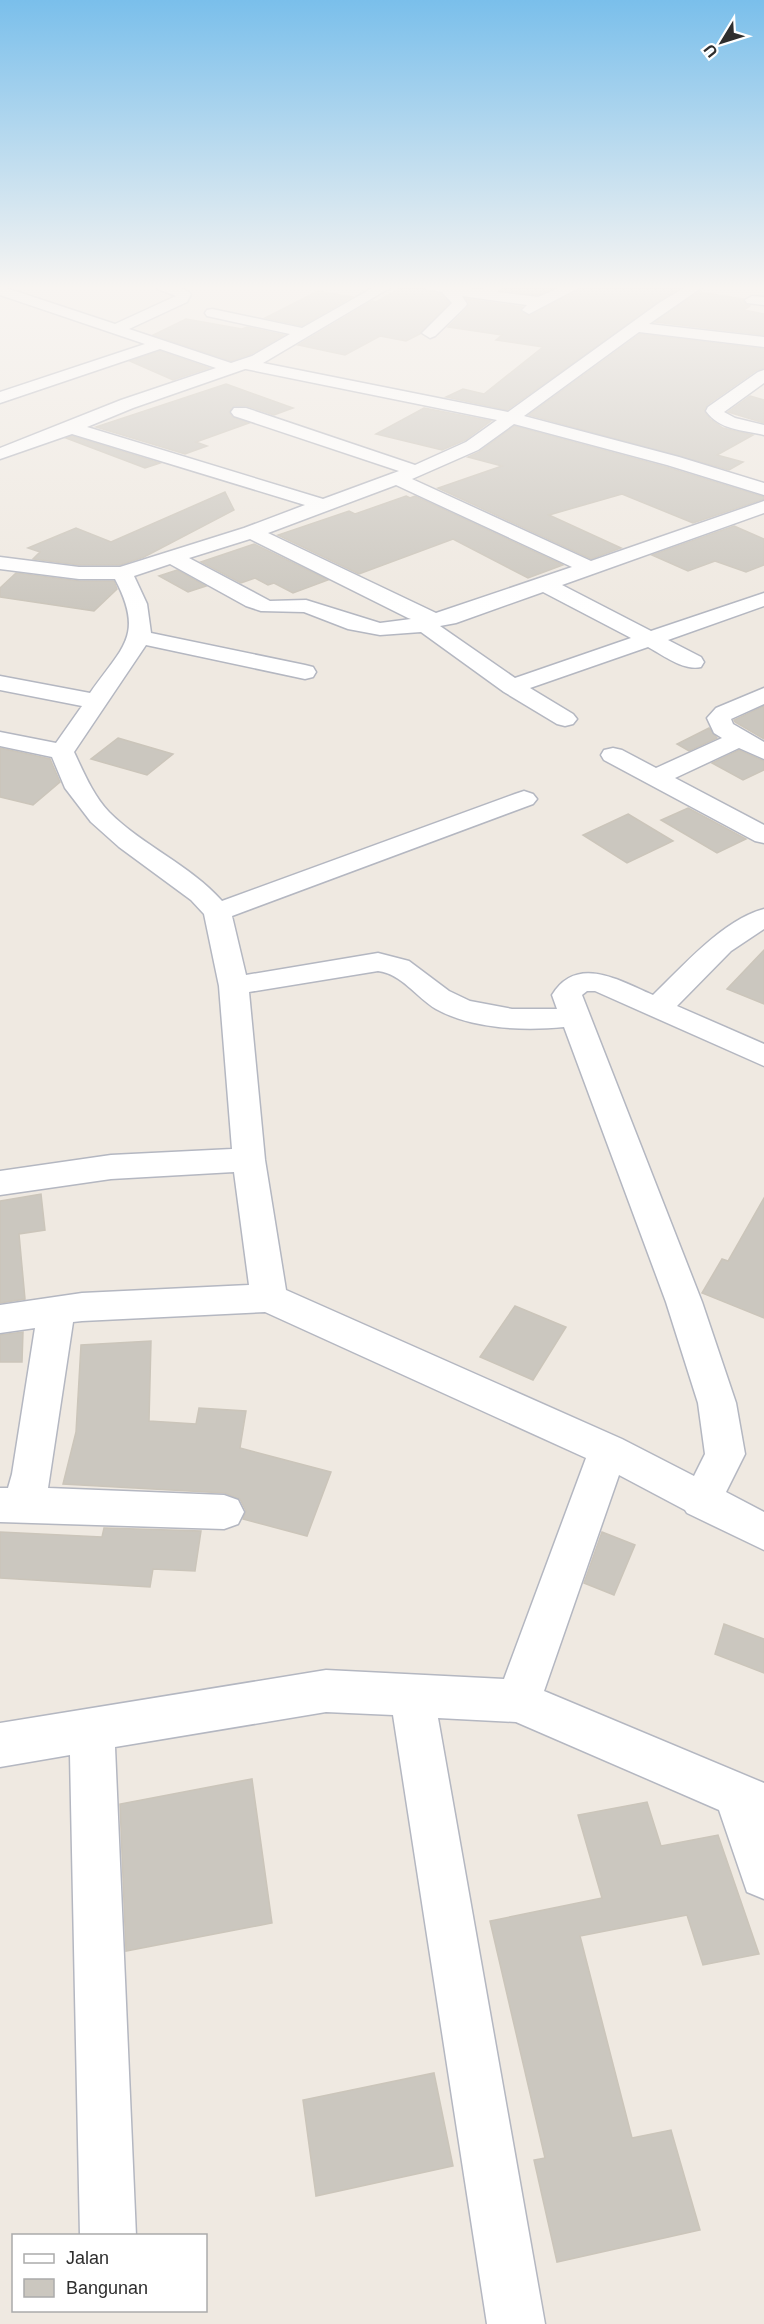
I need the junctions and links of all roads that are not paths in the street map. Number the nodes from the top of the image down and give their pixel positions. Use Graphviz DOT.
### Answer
graph roads {
  1 [pos="155,394"];
  2 [pos="388,394"];
  3 [pos="545,394"];
  4 [pos="747,394"];
  5 [pos="240,412"];
  6 [pos="513,418"];
  7 [pos="71,428"];
  8 [pos="764,430"];
  9 [pos="0,454"];
  10 [pos="416,471"];
  11 [pos="396,478"];
  12 [pos="764,489"];
  13 [pos="324,505"];
  14 [pos="764,507"];
  15 [pos="251,532"];
  16 [pos="173,558"];
  17 [pos="0,563"];
  18 [pos="588,567"];
  19 [pos="122,573"];
  20 [pos="544,584"];
  21 [pos="764,599"];
  22 [pos="424,617"];
  23 [pos="396,628"];
  24 [pos="140,637"];
  25 [pos="649,639"];
  26 [pos="693,662"];
  27 [pos="305,672"];
  28 [pos="0,683"];
  29 [pos="512,687"];
  30 [pos="764,695"];
  31 [pos="94,701"];
  32 [pos="565,719"];
  33 [pos="0,740"];
  34 [pos="739,740"];
  35 [pos="62,752"];
  36 [pos="764,752"];
  37 [pos="613,755"];
  38 [pos="655,777"];
  39 [pos="524,799"];
  40 [pos="764,836"];
  41 [pos="216,912"];
  42 [pos="764,917"];
  43 [pos="234,986"];
  44 [pos="658,1007"];
  45 [pos="576,1016"];
  46 [pos="764,1056"];
  47 [pos="249,1160"];
  48 [pos="0,1183"];
  49 [pos="269,1298"];
  50 [pos="56,1311"];
  51 [pos="0,1319"];
  52 [pos="608,1450"];
  53 [pos="702,1501"];
  54 [pos="12,1504"];
  55 [pos="224,1512"];
  56 [pos="764,1532"];
  57 [pos="412,1695"];
  58 [pos="518,1701"];
  59 [pos="92,1729"];
  60 [pos="0,1745"];
  61 [pos="751,1800"];
  62 [pos="764,1875"];
  63 [pos="108,2234"];
  64 [pos="516,2324"];
  1 -- 7 [label="street"];
  2 -- 6 [label="street"];
  3 -- 6 [label="street"];
  4 -- 8 [label="street"];
  5 -- 10 [label="street"];
  6 -- 10 [label="street"];
  6 -- 12 [label="street"];
  7 -- 9 [label="street"];
  7 -- 13 [label="street"];
  10 -- 11 [label="street"];
  11 -- 13 [label="street"];
  11 -- 18 [label="street"];
  13 -- 15 [label="street"];
  14 -- 18 [label="street"];
  15 -- 16 [label="street"];
  15 -- 22 [label="street"];
  16 -- 19 [label="street"];
  16 -- 23 [label="street"];
  17 -- 19 [label="street"];
  18 -- 20 [label="street"];
  19 -- 24 [label="street"];
  20 -- 22 [label="street"];
  20 -- 25 [label="street"];
  21 -- 25 [label="street"];
  22 -- 23 [label="street"];
  23 -- 29 [label="street"];
  24 -- 27 [label="street"];
  24 -- 31 [label="street"];
  25 -- 26 [label="street"];
  25 -- 29 [label="street"];
  28 -- 31 [label="street"];
  29 -- 32 [label="street"];
  30 -- 34 [label="street"];
  31 -- 35 [label="street"];
  33 -- 35 [label="street"];
  34 -- 36 [label="street"];
  34 -- 38 [label="street"];
  35 -- 41 [label="street"];
  37 -- 38 [label="street"];
  38 -- 40 [label="street"];
  39 -- 41 [label="street"];
  41 -- 43 [label="street"];
  42 -- 44 [label="street"];
  43 -- 45 [label="street"];
  43 -- 47 [label="street"];
  44 -- 45 [label="street"];
  44 -- 46 [label="street"];
  45 -- 53 [label="street"];
  47 -- 48 [label="street"];
  47 -- 49 [label="street"];
  49 -- 50 [label="street"];
  49 -- 52 [label="street"];
  50 -- 51 [label="street"];
  50 -- 54 [label="street"];
  52 -- 53 [label="street"];
  52 -- 58 [label="street"];
  53 -- 56 [label="street"];
  54 -- 55 [label="street"];
  57 -- 58 [label="street"];
  57 -- 59 [label="street"];
  57 -- 64 [label="street"];
  58 -- 61 [label="street"];
  59 -- 60 [label="street"];
  59 -- 63 [label="street"];
  61 -- 62 [label="street"];
}
